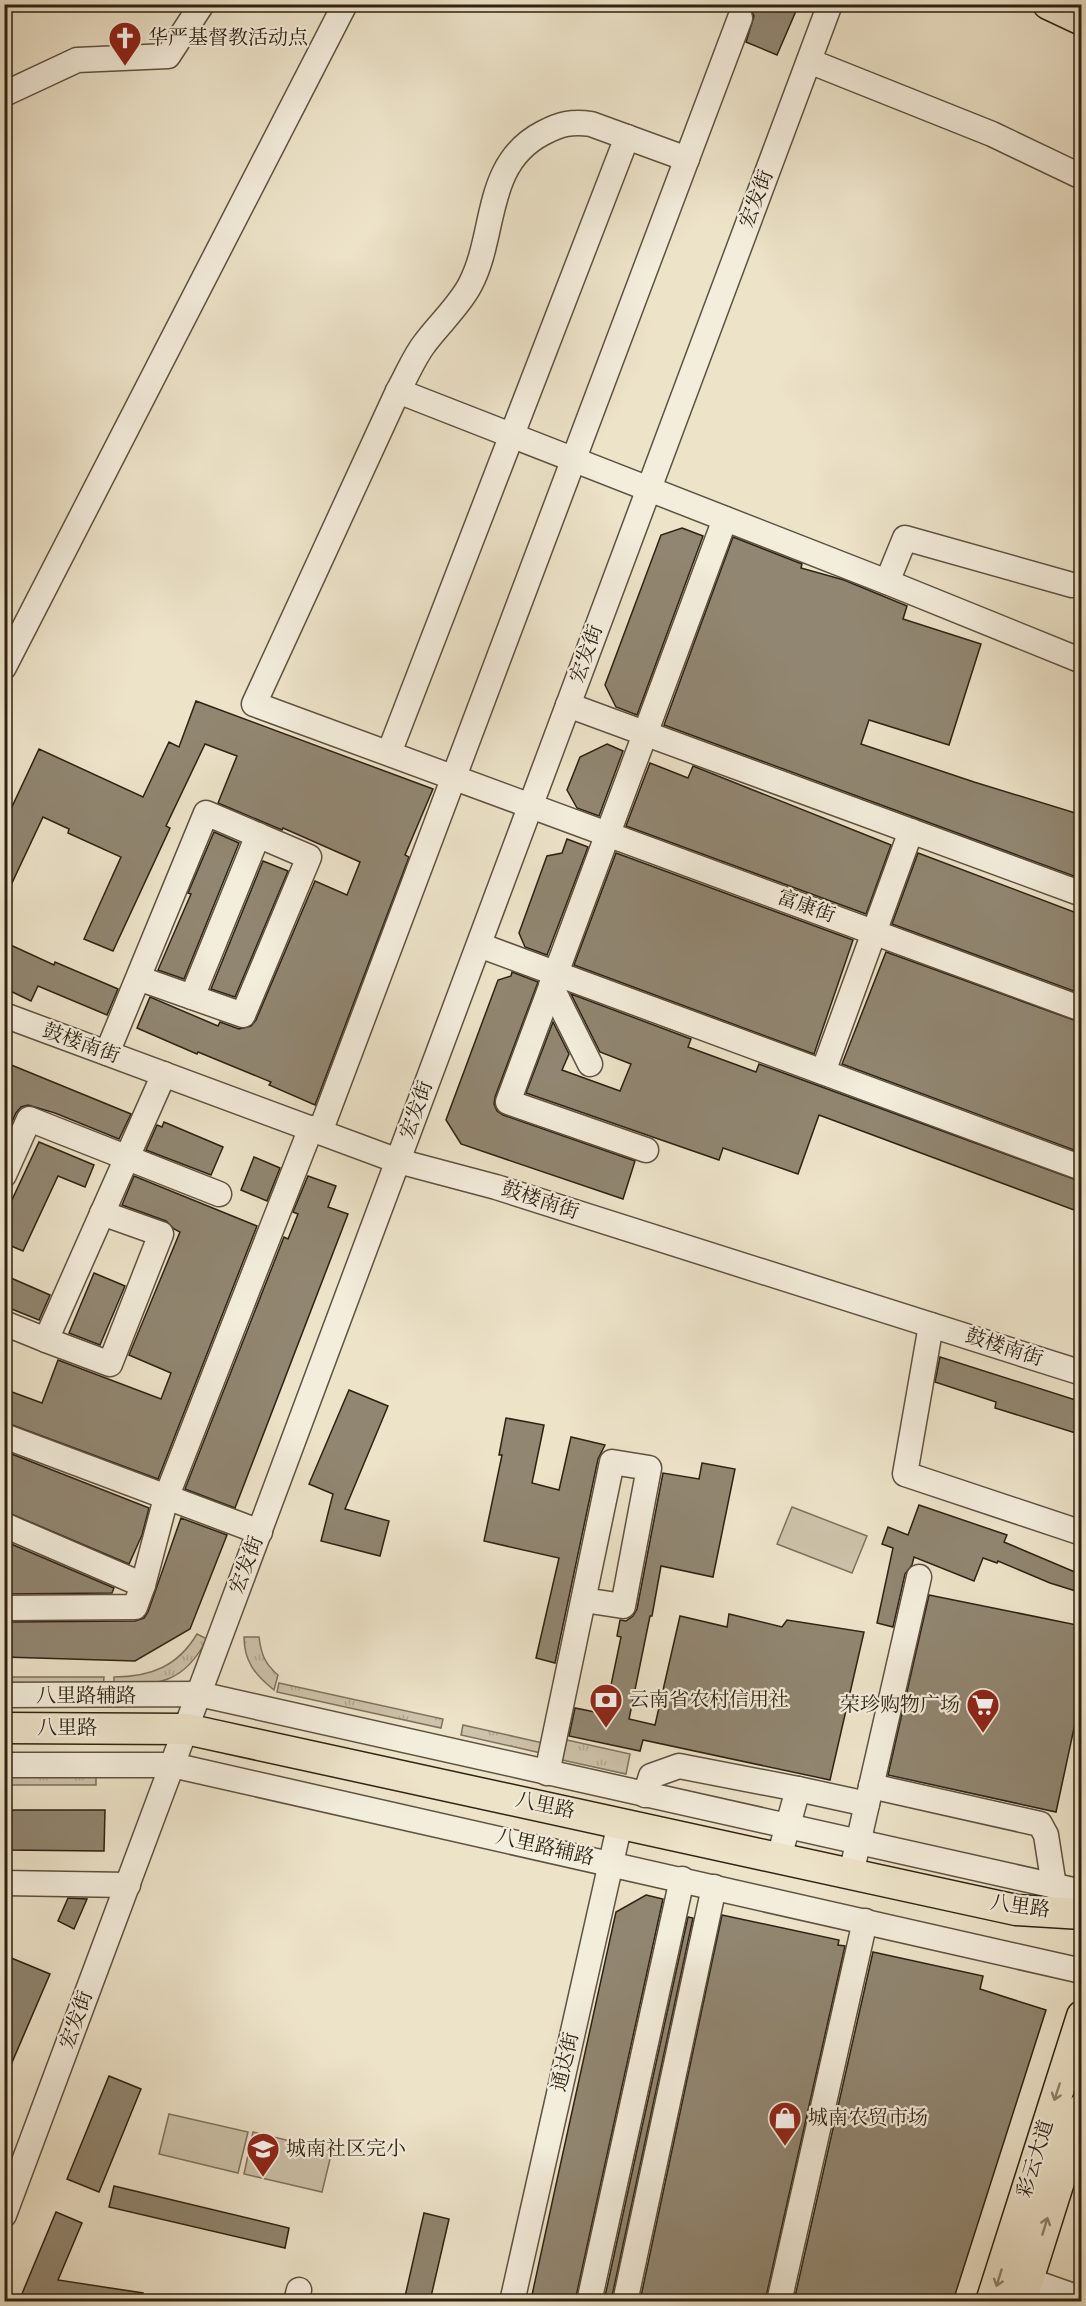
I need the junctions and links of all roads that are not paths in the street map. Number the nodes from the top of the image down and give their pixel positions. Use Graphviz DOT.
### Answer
graph roads {
  1 [pos="202,4"];
  2 [pos="345,4"];
  3 [pos="830,4"];
  4 [pos="1048,4"];
  5 [pos="740,18"];
  6 [pos="1082,20"];
  7 [pos="809,61"];
  8 [pos="4,94"];
  9 [pos="627,137"];
  10 [pos="687,159"];
  11 [pos="1082,177"];
  12 [pos="398,391"];
  13 [pos="512,435"];
  14 [pos="574,460"];
  15 [pos="649,489"];
  16 [pos="725,519"];
  17 [pos="887,582"];
  18 [pos="1082,585"];
  19 [pos="7,656"];
  20 [pos="1082,661"];
  21 [pos="568,705"];
  22 [pos="646,733"];
  23 [pos="389,753"];
  24 [pos="454,777"];
  25 [pos="531,806"];
  26 [pos="911,831"];
  27 [pos="608,834"];
  28 [pos="258,835"];
  29 [pos="1082,894"];
  30 [pos="874,933"];
  31 [pos="479,945"];
  32 [pos="138,978"];
  33 [pos="554,980"];
  34 [pos="192,998"];
  35 [pos="1082,1009"];
  36 [pos="4,1015"];
  37 [pos="107,1053"];
  38 [pos="590,1064"];
  39 [pos="823,1072"];
  40 [pos="164,1074"];
  41 [pos="316,1130"];
  42 [pos="646,1149"];
  43 [pos="127,1157"];
  44 [pos="398,1161"];
  45 [pos="1082,1168"];
  46 [pos="4,1175"];
  47 [pos="219,1194"];
  48 [pos="102,1213"];
  49 [pos="4,1323"];
  50 [pos="931,1325"];
  51 [pos="46,1340"];
  52 [pos="1082,1373"];
  53 [pos="4,1436"];
  54 [pos="166,1498"];
  55 [pos="4,1525"];
  56 [pos="260,1532"];
  57 [pos="1082,1533"];
  58 [pos="919,1577"];
  59 [pos="143,1585"];
  60 [pos="584,1600"];
  61 [pos="4,1608"];
  62 [pos="198,1694"];
  63 [pos="4,1695"];
  64 [pos="4,1728"];
  65 [pos="186,1729"];
  66 [pos="4,1765"];
  67 [pos="172,1765"];
  68 [pos="548,1773"];
  69 [pos="592,1783"];
  70 [pos="798,1789"];
  71 [pos="645,1795"];
  72 [pos="869,1795"];
  73 [pos="585,1815"];
  74 [pos="620,1822"];
  75 [pos="788,1827"];
  76 [pos="859,1843"];
  77 [pos="779,1858"];
  78 [pos="611,1863"];
  79 [pos="851,1874"];
  80 [pos="682,1879"];
  81 [pos="4,1883"];
  82 [pos="128,1885"];
  83 [pos="1054,1886"];
  84 [pos="714,1887"];
  85 [pos="1082,1892"];
  86 [pos="1082,1914"];
  87 [pos="865,1921"];
  88 [pos="1082,1971"];
  89 [pos="1082,2016"];
  90 [pos="1082,2109"];
  91 [pos="4,2215"];
  92 [pos="1024,2291"];
  93 [pos="1082,2299"];
  94 [pos="512,2301"];
  95 [pos="589,2301"];
  96 [pos="625,2301"];
  97 [pos="779,2301"];
  98 [pos="991,2301"];
  1 -- 8 [label="street"];
  2 -- 19 [label="street"];
  3 -- 7 [label="street, 宏发街"];
  4 -- 6 [label="main road"];
  5 -- 10 [label="street"];
  7 -- 11 [label="street"];
  7 -- 15 [label="street, 宏发街"];
  9 -- 10 [label="street"];
  9 -- 12 [label="street"];
  9 -- 13 [label="street"];
  10 -- 14 [label="street"];
  12 -- 13 [label="street"];
  12 -- 23 [label="street, 富康街"];
  13 -- 14 [label="street"];
  13 -- 23 [label="street"];
  14 -- 15 [label="street"];
  14 -- 24 [label="street"];
  15 -- 16 [label="street"];
  15 -- 21 [label="street, 宏发街"];
  16 -- 17 [label="street"];
  16 -- 22 [label="street"];
  17 -- 18 [label="street"];
  17 -- 20 [label="street"];
  21 -- 22 [label="street"];
  21 -- 25 [label="street, 宏发街"];
  22 -- 26 [label="street"];
  22 -- 27 [label="street"];
  23 -- 24 [label="street, 富康街"];
  24 -- 25 [label="street, 富康街"];
  24 -- 41 [label="street"];
  25 -- 27 [label="street, 富康街"];
  25 -- 31 [label="street, 宏发街"];
  26 -- 29 [label="street"];
  26 -- 30 [label="street"];
  27 -- 30 [label="street, 富康街"];
  27 -- 33 [label="street"];
  28 -- 32 [label="street"];
  28 -- 34 [label="street"];
  28 -- 34 [label="street"];
  30 -- 35 [label="street, 富康街"];
  30 -- 39 [label="street"];
  31 -- 33 [label="street"];
  31 -- 44 [label="street, 宏发街"];
  32 -- 34 [label="street"];
  32 -- 37 [label="street"];
  33 -- 38 [label="street"];
  33 -- 39 [label="street"];
  33 -- 42 [label="street"];
  36 -- 37 [label="street, 鼓楼南街"];
  37 -- 40 [label="street, 鼓楼南街"];
  39 -- 45 [label="street"];
  40 -- 41 [label="street, 鼓楼南街"];
  40 -- 43 [label="street"];
  41 -- 44 [label="street, 鼓楼南街"];
  41 -- 54 [label="street"];
  43 -- 46 [label="street"];
  43 -- 47 [label="street"];
  43 -- 48 [label="street"];
  44 -- 50 [label="street, 鼓楼南街"];
  44 -- 56 [label="street, 宏发街"];
  48 -- 51 [label="street"];
  48 -- 51 [label="street"];
  49 -- 51 [label="street"];
  50 -- 52 [label="street, 鼓楼南街"];
  50 -- 57 [label="street"];
  53 -- 54 [label="street"];
  54 -- 56 [label="street"];
  54 -- 59 [label="street"];
  55 -- 59 [label="street"];
  56 -- 62 [label="street, 宏发街"];
  58 -- 72 [label="street"];
  59 -- 61 [label="street"];
  60 -- 60 [label="street"];
  60 -- 68 [label="street"];
  62 -- 63 [label="street, 八里路辅路"];
  62 -- 65 [label="street, 宏发街"];
  62 -- 68 [label="street, 八里路辅路"];
  64 -- 65 [label="main road, 八里路"];
  65 -- 67 [label="street, 宏发街"];
  65 -- 73 [label="main road, 八里路"];
  66 -- 67 [label="street, 八里路辅路"];
  67 -- 78 [label="street, 八里路辅路"];
  67 -- 82 [label="street, 宏发街"];
  68 -- 69 [label="street, 八里路辅路"];
  69 -- 71 [label="street, 八里路辅路"];
  69 -- 73 [label="street"];
  70 -- 71 [label="street"];
  70 -- 72 [label="street"];
  70 -- 75 [label="street"];
  71 -- 75 [label="street, 八里路辅路"];
  72 -- 76 [label="street"];
  72 -- 83 [label="street"];
  73 -- 74 [label="main road, 八里路"];
  74 -- 77 [label="main road, 八里路"];
  74 -- 78 [label="street, 通达街"];
  75 -- 76 [label="street, 八里路辅路"];
  75 -- 77 [label="street"];
  76 -- 79 [label="street"];
  76 -- 83 [label="street, 八里路辅路"];
  77 -- 79 [label="main road, 八里路"];
  78 -- 80 [label="street, 八里路辅路"];
  78 -- 94 [label="street, 通达街"];
  79 -- 86 [label="main road, 八里路"];
  80 -- 84 [label="street, 八里路辅路"];
  80 -- 95 [label="street"];
  81 -- 82 [label="street"];
  82 -- 91 [label="street, 宏发街"];
  83 -- 85 [label="street, 八里路辅路"];
  84 -- 87 [label="street, 八里路辅路"];
  84 -- 96 [label="street"];
  87 -- 88 [label="street, 八里路辅路"];
  87 -- 97 [label="street"];
  89 -- 98 [label="main road, 彩云大道, one-way"];
  92 -- 90 [label="main road, 彩云大道, one-way"];
  92 -- 93 [label="street"];
}
